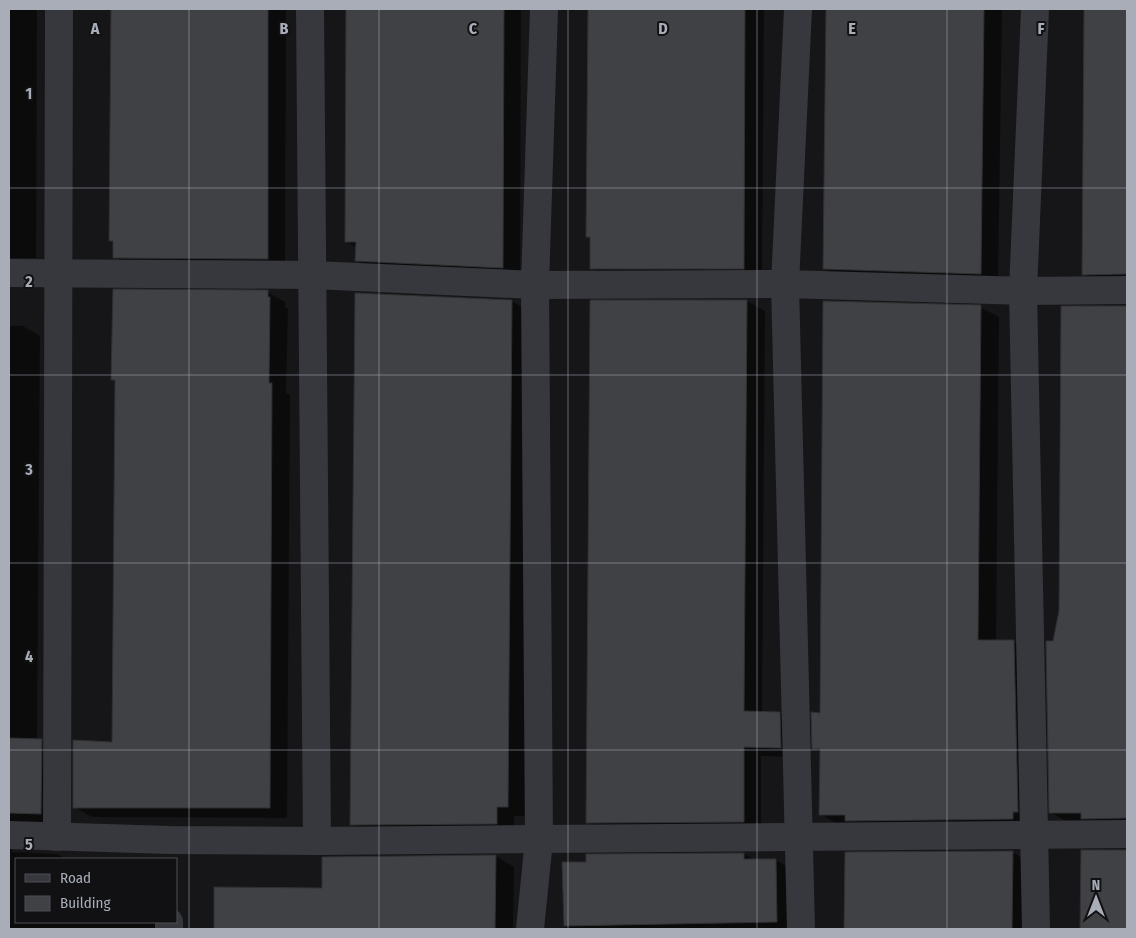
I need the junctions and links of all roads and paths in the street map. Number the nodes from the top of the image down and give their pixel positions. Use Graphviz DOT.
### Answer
graph roads {
  1 [pos="59,9"];
  2 [pos="310,9"];
  3 [pos="544,9"];
  4 [pos="798,9"];
  5 [pos="1035,9"];
  6 [pos="9,273"];
  7 [pos="59,273"];
  8 [pos="313,275"];
  9 [pos="785,284"];
  10 [pos="535,285"];
  11 [pos="1127,290"];
  12 [pos="1023,291"];
  13 [pos="1127,834"];
  14 [pos="9,835"];
  15 [pos="1034,835"];
  16 [pos="58,837"];
  17 [pos="799,838"];
  18 [pos="539,840"];
  19 [pos="317,841"];
  20 [pos="169,850"];
  21 [pos="530,929"];
  22 [pos="801,929"];
  23 [pos="1036,929"];
  1 -- 7 [label="street"];
  2 -- 8 [label="street"];
  3 -- 10 [label="street"];
  4 -- 9 [label="street"];
  5 -- 12 [label="street"];
  6 -- 7 [label="street"];
  7 -- 8 [label="street"];
  7 -- 16 [label="street"];
  8 -- 10 [label="street"];
  8 -- 19 [label="street"];
  9 -- 10 [label="street"];
  9 -- 12 [label="street"];
  9 -- 17 [label="street"];
  10 -- 18 [label="street"];
  11 -- 12 [label="street"];
  12 -- 15 [label="street"];
  13 -- 15 [label="street"];
  14 -- 16 [label="street"];
  15 -- 17 [label="street"];
  15 -- 23 [label="street"];
  16 -- 20 [label="street"];
  17 -- 18 [label="street"];
  17 -- 22 [label="street"];
  18 -- 19 [label="street"];
  18 -- 21 [label="street"];
  19 -- 20 [label="street"];
}
